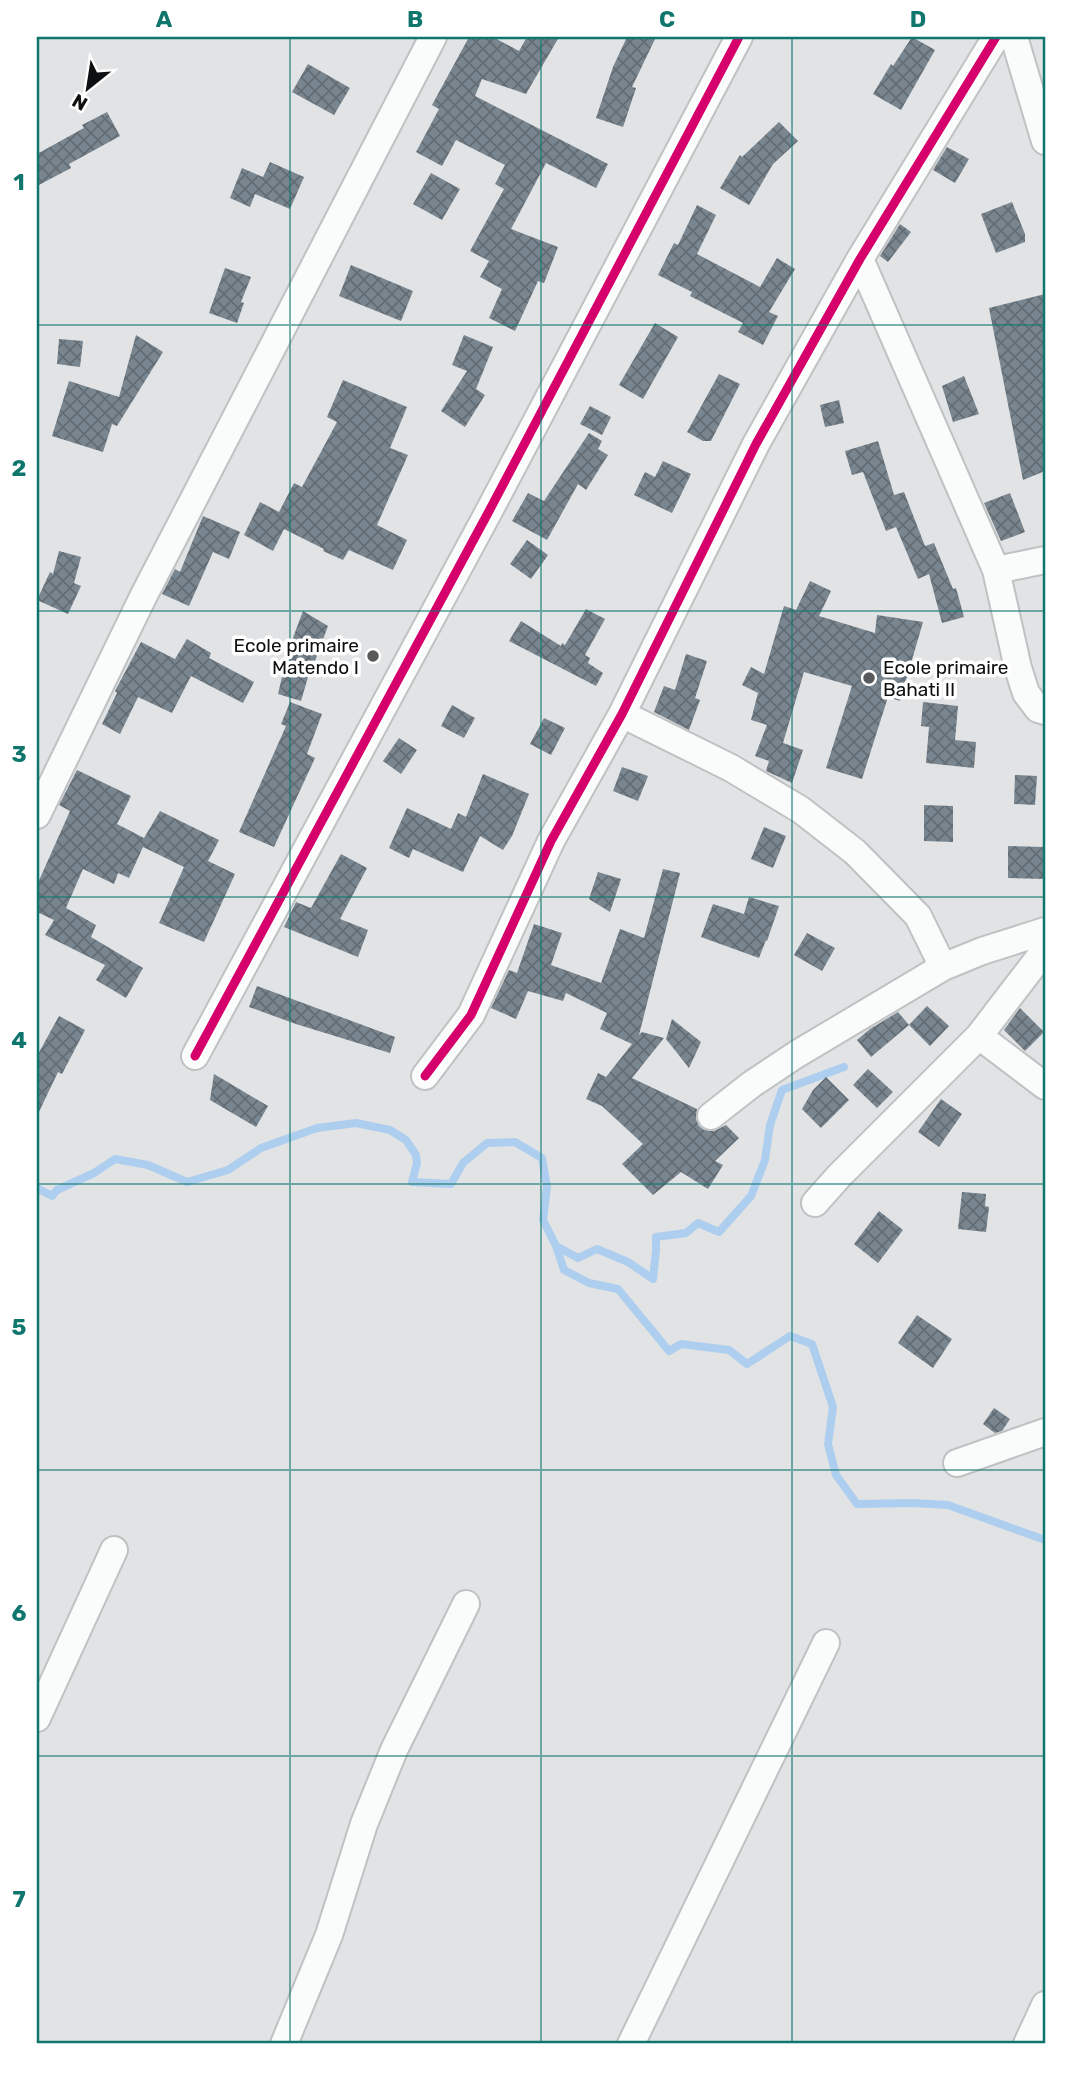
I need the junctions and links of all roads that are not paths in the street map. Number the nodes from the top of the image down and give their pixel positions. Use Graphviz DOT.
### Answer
graph roads {
  1 [pos="433,37"];
  2 [pos="739,37"];
  3 [pos="996,37"];
  4 [pos="1014,37"];
  5 [pos="1045,141"];
  6 [pos="860,258"];
  7 [pos="1045,560"];
  8 [pos="996,570"];
  9 [pos="1045,711"];
  10 [pos="622,715"];
  11 [pos="37,815"];
  12 [pos="1045,931"];
  13 [pos="1045,950"];
  14 [pos="943,967"];
  15 [pos="979,1036"];
  16 [pos="195,1056"];
  17 [pos="425,1076"];
  18 [pos="1045,1086"];
  19 [pos="711,1116"];
  20 [pos="815,1203"];
  21 [pos="1045,1432"];
  22 [pos="957,1462"];
  23 [pos="114,1550"];
  24 [pos="467,1604"];
  25 [pos="826,1643"];
  26 [pos="37,1718"];
  27 [pos="1045,2005"];
  28 [pos="284,2044"];
  29 [pos="631,2044"];
  30 [pos="1027,2044"];
  1 -- 11 [label="street"];
  2 -- 16 [label="street"];
  3 -- 6 [label="street"];
  4 -- 5 [label="street"];
  6 -- 8 [label="street"];
  6 -- 10 [label="street"];
  7 -- 8 [label="street"];
  8 -- 9 [label="street"];
  10 -- 14 [label="street"];
  10 -- 17 [label="street"];
  12 -- 14 [label="street"];
  13 -- 15 [label="street"];
  14 -- 19 [label="street"];
  15 -- 18 [label="street"];
  15 -- 20 [label="street"];
  21 -- 22 [label="street"];
  23 -- 26 [label="street"];
  24 -- 28 [label="street"];
  25 -- 29 [label="street"];
  27 -- 30 [label="street"];
}
